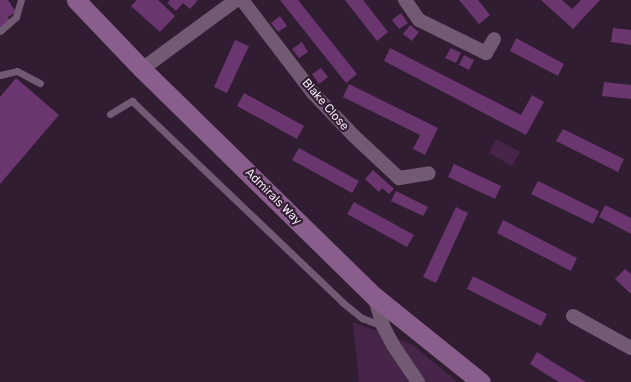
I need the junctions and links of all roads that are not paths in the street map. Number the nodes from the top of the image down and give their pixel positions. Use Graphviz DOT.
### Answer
graph roads {
  1 [pos="21,0"];
  2 [pos="76,0"];
  3 [pos="236,0"];
  4 [pos="242,0"];
  5 [pos="405,0"];
  6 [pos="0,31"];
  7 [pos="494,39"];
  8 [pos="142,69"];
  9 [pos="0,75"];
  10 [pos="40,83"];
  11 [pos="110,114"];
  12 [pos="429,173"];
  13 [pos="374,296"];
  14 [pos="573,316"];
  15 [pos="383,326"];
  16 [pos="631,348"];
  17 [pos="418,382"];
  18 [pos="480,382"];
  1 -- 6 [label="lane"];
  2 -- 8 [label="street, Admirals Way"];
  3 -- 8 [label="street"];
  4 -- 12 [label="street, Blake Close"];
  5 -- 7 [label="street"];
  8 -- 13 [label="street, Admirals Way"];
  9 -- 10 [label="lane"];
  11 -- 15 [label="lane"];
  13 -- 15 [label="street"];
  13 -- 18 [label="street, Admirals Way"];
  14 -- 16 [label="street"];
  15 -- 17 [label="street"];
}
